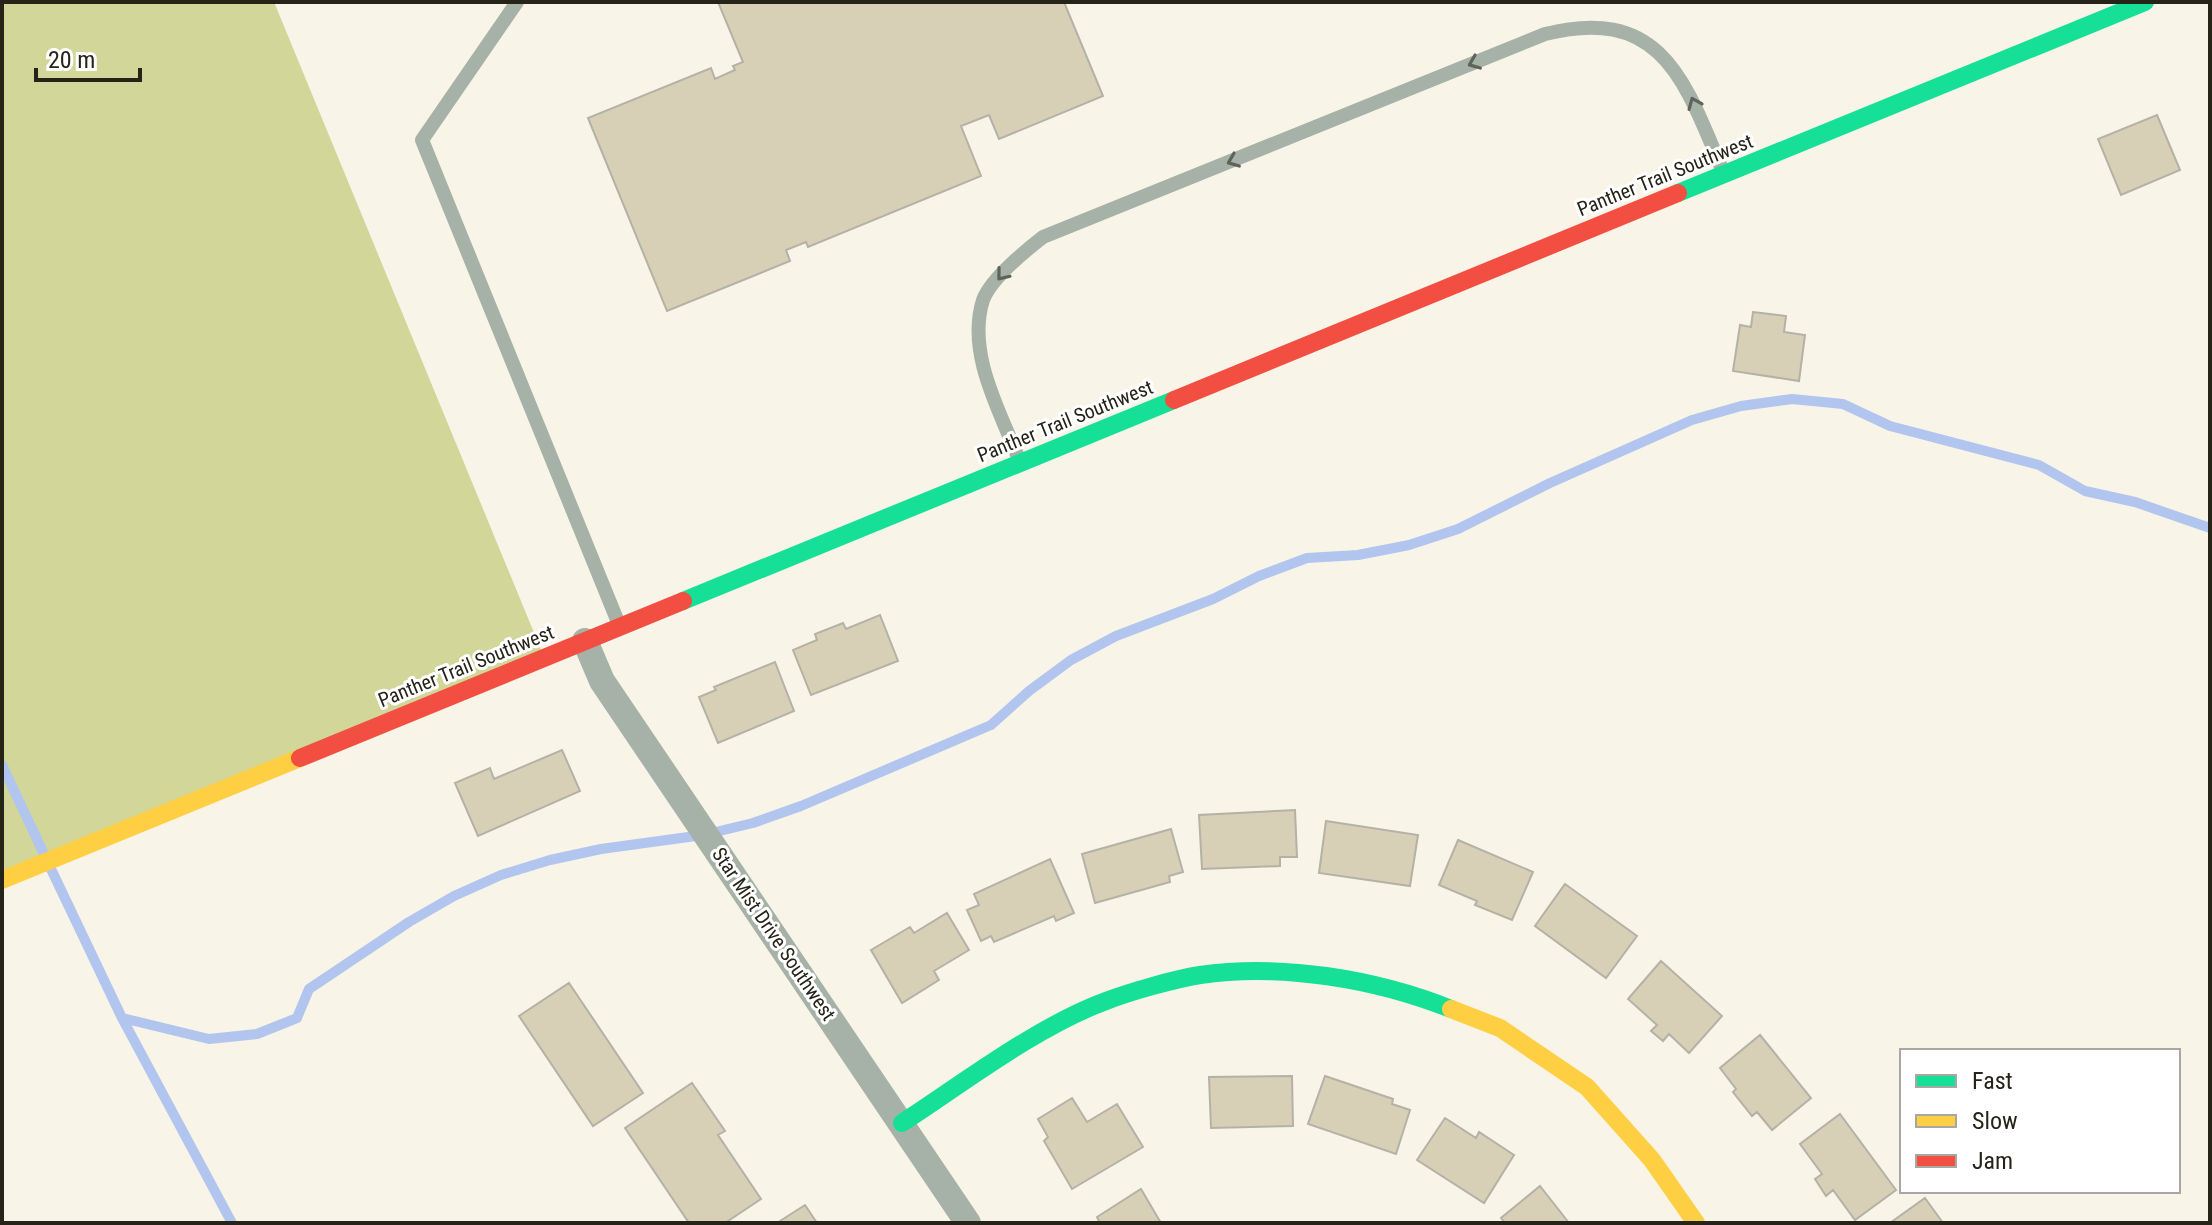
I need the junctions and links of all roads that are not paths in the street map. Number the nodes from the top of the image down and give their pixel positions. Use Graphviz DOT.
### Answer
graph roads {
  1 [pos="517,2"];
  2 [pos="2145,2"];
  3 [pos="1724,175"];
  4 [pos="1021,463"];
  5 [pos="620,627"];
  6 [pos="585,641"];
  7 [pos="2,880"];
  8 [pos="902,1123"];
  9 [pos="968,1223"];
  10 [pos="1696,1223"];
  1 -- 5 [label="lane"];
  2 -- 3 [label="street, Panther Trail Southwest"];
  3 -- 4 [label="street, Panther Trail Southwest"];
  3 -- 4 [label="lane, one-way"];
  4 -- 5 [label="street, Panther Trail Southwest"];
  5 -- 6 [label="street, Panther Trail Southwest"];
  6 -- 7 [label="street, Panther Trail Southwest"];
  6 -- 8 [label="street, Star Mist Drive Southwest"];
  8 -- 9 [label="street, Star Mist Drive Southwest"];
  8 -- 10 [label="street"];
}
